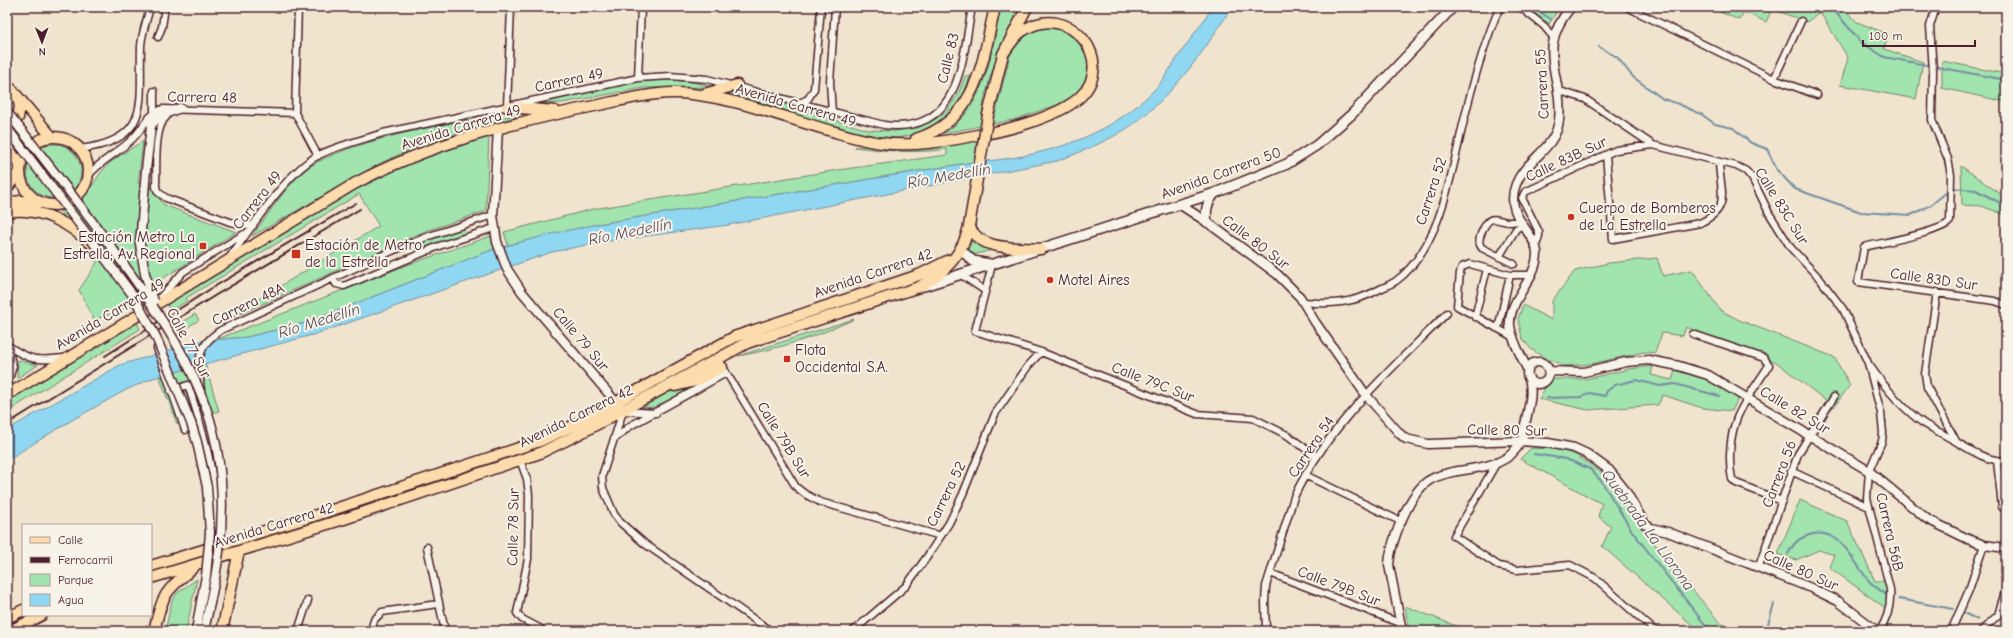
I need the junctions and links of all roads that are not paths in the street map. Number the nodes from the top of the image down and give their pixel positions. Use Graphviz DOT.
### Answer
graph roads {
  1 [pos="150,7"];
  2 [pos="165,7"];
  3 [pos="298,7"];
  4 [pos="511,7"];
  5 [pos="641,7"];
  6 [pos="821,7"];
  7 [pos="835,7"];
  8 [pos="972,7"];
  9 [pos="995,7"];
  10 [pos="1027,7"];
  11 [pos="1453,7"];
  12 [pos="1500,7"];
  13 [pos="1520,7"];
  14 [pos="1571,7"];
  15 [pos="1627,7"];
  16 [pos="1936,7"];
  17 [pos="1801,20"];
  18 [pos="158,37"];
  19 [pos="1554,38"];
  20 [pos="1003,54"];
  21 [pos="638,78"];
  22 [pos="1774,79"];
  23 [pos="7,84"];
  24 [pos="737,85"];
  25 [pos="1558,90"];
  26 [pos="154,91"];
  27 [pos="701,95"];
  28 [pos="1817,96"];
  29 [pos="18,98"];
  30 [pos="798,103"];
  31 [pos="507,107"];
  32 [pos="180,108"];
  33 [pos="7,112"];
  34 [pos="154,112"];
  35 [pos="563,112"];
  36 [pos="295,113"];
  37 [pos="832,113"];
  38 [pos="918,123"];
  39 [pos="7,127"];
  40 [pos="498,128"];
  41 [pos="52,137"];
  42 [pos="882,143"];
  43 [pos="1652,145"];
  44 [pos="7,146"];
  45 [pos="80,149"];
  46 [pos="1606,155"];
  47 [pos="318,156"];
  48 [pos="1719,162"];
  49 [pos="19,169"];
  50 [pos="88,176"];
  51 [pos="7,188"];
  52 [pos="1215,193"];
  53 [pos="7,203"];
  54 [pos="42,203"];
  55 [pos="1179,204"];
  56 [pos="7,212"];
  57 [pos="493,215"];
  58 [pos="1207,222"];
  59 [pos="1520,223"];
  60 [pos="465,224"];
  61 [pos="253,226"];
  62 [pos="969,226"];
  63 [pos="494,228"];
  64 [pos="469,236"];
  65 [pos="1536,246"];
  66 [pos="1041,248"];
  67 [pos="99,250"];
  68 [pos="961,250"];
  69 [pos="1499,257"];
  70 [pos="226,261"];
  71 [pos="992,264"];
  72 [pos="1514,264"];
  73 [pos="1487,269"];
  74 [pos="960,274"];
  75 [pos="1531,274"];
  76 [pos="1510,275"];
  77 [pos="333,278"];
  78 [pos="919,288"];
  79 [pos="984,290"];
  80 [pos="1937,292"];
  81 [pos="1304,302"];
  82 [pos="2006,305"];
  83 [pos="156,308"];
  84 [pos="1447,313"];
  85 [pos="1475,316"];
  86 [pos="1850,324"];
  87 [pos="1496,328"];
  88 [pos="1693,334"];
  89 [pos="1512,337"];
  90 [pos="7,345"];
  91 [pos="157,348"];
  92 [pos="1519,350"];
  93 [pos="1040,352"];
  94 [pos="64,358"];
  95 [pos="1538,362"];
  96 [pos="1868,363"];
  97 [pos="7,366"];
  98 [pos="704,366"];
  99 [pos="722,366"];
  100 [pos="12,371"];
  101 [pos="1548,371"];
  102 [pos="663,375"];
  103 [pos="1528,375"];
  104 [pos="1544,382"];
  105 [pos="7,386"];
  106 [pos="662,389"];
  107 [pos="171,391"];
  108 [pos="7,395"];
  109 [pos="1366,395"];
  110 [pos="1531,396"];
  111 [pos="1834,397"];
  112 [pos="202,398"];
  113 [pos="1749,398"];
  114 [pos="616,402"];
  115 [pos="623,411"];
  116 [pos="656,413"];
  117 [pos="185,430"];
  118 [pos="1809,435"];
  119 [pos="615,440"];
  120 [pos="1521,441"];
  121 [pos="1956,442"];
  122 [pos="1317,457"];
  123 [pos="520,460"];
  124 [pos="1997,461"];
  125 [pos="2006,461"];
  126 [pos="1496,464"];
  127 [pos="1791,471"];
  128 [pos="1869,471"];
  129 [pos="1306,475"];
  130 [pos="1782,501"];
  131 [pos="1869,507"];
  132 [pos="2002,507"];
  133 [pos="1402,522"];
  134 [pos="941,536"];
  135 [pos="1984,545"];
  136 [pos="216,546"];
  137 [pos="427,548"];
  138 [pos="2006,548"];
  139 [pos="239,551"];
  140 [pos="198,564"];
  141 [pos="152,566"];
  142 [pos="1759,566"];
  143 [pos="1270,573"];
  144 [pos="152,578"];
  145 [pos="2006,588"];
  146 [pos="308,600"];
  147 [pos="438,604"];
  148 [pos="22,610"];
  149 [pos="40,616"];
  150 [pos="7,618"];
  151 [pos="1401,627"];
  152 [pos="541,629"];
  153 [pos="10,631"];
  154 [pos="154,631"];
  155 [pos="196,631"];
  156 [pos="204,631"];
  157 [pos="222,631"];
  158 [pos="298,631"];
  159 [pos="371,631"];
  160 [pos="445,631"];
  161 [pos="771,631"];
  162 [pos="853,631"];
  163 [pos="1266,631"];
  164 [pos="1655,631"];
  165 [pos="1878,631"];
  166 [pos="1951,631"];
  167 [pos="1981,631"];
  1 -- 45 [label="street"];
  2 -- 18 [label="street"];
  3 -- 36 [label="street"];
  4 -- 31 [label="street"];
  5 -- 21 [label="street"];
  6 -- 30 [label="street"];
  7 -- 37 [label="street"];
  8 -- 38 [label="street, Calle 83"];
  9 -- 42 [label="main road"];
  10 -- 20 [label="main road"];
  11 -- 52 [label="main road, Avenida Carrera 50"];
  12 -- 81 [label="street, Carrera 52"];
  13 -- 19 [label="street"];
  14 -- 19 [label="street, Carrera 55"];
  15 -- 22 [label="street"];
  16 -- 80 [label="street, Calle 83D Sur"];
  17 -- 22 [label="street"];
  19 -- 25 [label="street, Carrera 55"];
  20 -- 42 [label="main road"];
  20 -- 62 [label="main road, bridge"];
  21 -- 24 [label="street, Carrera 49"];
  21 -- 31 [label="street, Carrera 49"];
  22 -- 28 [label="street"];
  23 -- 29 [label="main road"];
  24 -- 27 [label="main road"];
  24 -- 30 [label="street, Carrera 49"];
  25 -- 43 [label="street, Calle 83C Sur"];
  25 -- 59 [label="street, Carrera 55"];
  26 -- 34 [label="street"];
  27 -- 35 [label="main road, Avenida Carrera 49"];
  27 -- 42 [label="main road, Avenida Carrera 49"];
  29 -- 39 [label="main road"];
  29 -- 41 [label="main road"];
  30 -- 37 [label="street, Carrera 49"];
  31 -- 35 [label="main road"];
  31 -- 47 [label="street, Carrera 49"];
  32 -- 34 [label="street, Carrera 48"];
  32 -- 36 [label="street, Carrera 48"];
  32 -- 61 [label="street"];
  32 -- 83 [label="street, bridge"];
  33 -- 83 [label="street, Calle 77 Sur, bridge"];
  34 -- 50 [label="street, Carrera 48"];
  35 -- 40 [label="main road, Avenida Carrera 49"];
  36 -- 47 [label="street"];
  37 -- 38 [label="street, Carrera 49"];
  39 -- 67 [label="street, Calle 77 Sur, bridge"];
  40 -- 57 [label="street, Calle 79 Sur"];
  40 -- 70 [label="main road, Avenida Carrera 49"];
  41 -- 45 [label="main road"];
  41 -- 49 [label="main road"];
  43 -- 46 [label="street, Calle 83B Sur"];
  43 -- 48 [label="street, Calle 83C Sur"];
  44 -- 49 [label="main road"];
  45 -- 50 [label="main road"];
  46 -- 48 [label="street"];
  46 -- 65 [label="street, Calle 83B Sur"];
  47 -- 61 [label="street, Carrera 49"];
  48 -- 86 [label="street, Calle 83C Sur"];
  49 -- 51 [label="main road"];
  49 -- 54 [label="main road"];
  50 -- 54 [label="main road"];
  52 -- 55 [label="main road, Avenida Carrera 50"];
  52 -- 58 [label="main road"];
  53 -- 54 [label="main road"];
  55 -- 58 [label="street, Calle 80 Sur"];
  55 -- 66 [label="main road, Avenida Carrera 50"];
  56 -- 67 [label="main road, bridge"];
  57 -- 60 [label="street, Carrera 48A"];
  57 -- 63 [label="street, Calle 79 Sur"];
  58 -- 81 [label="street, Calle 80 Sur"];
  59 -- 65 [label="street, Carrera 55"];
  59 -- 69 [label="street"];
  59 -- 69 [label="street"];
  60 -- 64 [label="street"];
  60 -- 77 [label="street, Carrera 48A"];
  61 -- 70 [label="street, Carrera 49"];
  61 -- 83 [label="street"];
  62 -- 66 [label="main road"];
  62 -- 68 [label="main road"];
  63 -- 64 [label="street"];
  63 -- 114 [label="street, Calle 79 Sur"];
  64 -- 77 [label="street"];
  65 -- 75 [label="street"];
  66 -- 71 [label="main road, Avenida Carrera 50"];
  67 -- 155 [label="street, Calle 77 Sur, bridge"];
  68 -- 71 [label="main road, Avenida Carrera 50"];
  68 -- 78 [label="main road, Avenida Carrera 42"];
  68 -- 102 [label="main road, Avenida Carrera 42"];
  69 -- 72 [label="street"];
  70 -- 83 [label="main road, Avenida Carrera 49"];
  71 -- 74 [label="main road, Avenida Carrera 50"];
  71 -- 79 [label="street"];
  73 -- 76 [label="street"];
  73 -- 85 [label="street"];
  73 -- 85 [label="street"];
  74 -- 78 [label="main road, Avenida Carrera 50"];
  74 -- 79 [label="street"];
  75 -- 76 [label="street"];
  75 -- 89 [label="street"];
  76 -- 87 [label="street"];
  77 -- 112 [label="street, Carrera 48A, bridge"];
  78 -- 99 [label="main road, Avenida Carrera 42"];
  79 -- 93 [label="street, Calle 79C Sur"];
  80 -- 82 [label="street, Calle 83D Sur"];
  80 -- 121 [label="street"];
  81 -- 109 [label="street, Calle 80 Sur"];
  83 -- 94 [label="main road, Avenida Carrera 49"];
  83 -- 112 [label="street, Calle 77 Sur, bridge"];
  84 -- 109 [label="street, Carrera 54"];
  85 -- 87 [label="street"];
  86 -- 96 [label="street, Carrera 56B"];
  87 -- 89 [label="street"];
  88 -- 113 [label="street"];
  89 -- 92 [label="street"];
  90 -- 94 [label="street"];
  90 -- 100 [label="street"];
  91 -- 107 [label="street"];
  92 -- 95 [label="street"];
  92 -- 103 [label="street"];
  93 -- 122 [label="street, Calle 79C Sur"];
  93 -- 134 [label="street, Carrera 52"];
  94 -- 108 [label="main road, Avenida Carrera 49"];
  95 -- 101 [label="street"];
  95 -- 103 [label="street"];
  96 -- 121 [label="street"];
  96 -- 128 [label="street, Carrera 56B"];
  97 -- 100 [label="street"];
  98 -- 99 [label="main road, Avenida Carrera 42"];
  98 -- 102 [label="main road"];
  98 -- 106 [label="main road, Avenida Carrera 42"];
  99 -- 106 [label="main road"];
  99 -- 116 [label="street"];
  99 -- 134 [label="street, Calle 79B Sur"];
  100 -- 105 [label="street"];
  101 -- 104 [label="street"];
  101 -- 113 [label="street, Calle 82 Sur"];
  102 -- 114 [label="main road, Avenida Carrera 42"];
  103 -- 104 [label="street"];
  103 -- 110 [label="street"];
  104 -- 110 [label="street"];
  106 -- 115 [label="main road, Avenida Carrera 42"];
  107 -- 117 [label="street"];
  107 -- 136 [label="street, Calle 77 Sur"];
  109 -- 120 [label="street, Calle 80 Sur"];
  109 -- 122 [label="street, Carrera 54"];
  110 -- 120 [label="street"];
  111 -- 118 [label="street, Carrera 56"];
  112 -- 156 [label="street, Calle 77 Sur, bridge"];
  113 -- 118 [label="street, Calle 82 Sur"];
  113 -- 130 [label="street"];
  114 -- 115 [label="street, Calle 79 Sur"];
  114 -- 136 [label="main road, Avenida Carrera 42"];
  115 -- 116 [label="street"];
  115 -- 119 [label="street"];
  115 -- 123 [label="main road, Avenida Carrera 42"];
  116 -- 119 [label="street"];
  118 -- 127 [label="street, Carrera 56"];
  118 -- 128 [label="street, Calle 82 Sur"];
  119 -- 161 [label="street"];
  120 -- 126 [label="street"];
  120 -- 142 [label="street, Calle 80 Sur"];
  121 -- 124 [label="street"];
  122 -- 129 [label="street, Carrera 54"];
  123 -- 139 [label="main road, Avenida Carrera 42"];
  123 -- 152 [label="street, Calle 78 Sur"];
  124 -- 125 [label="street"];
  124 -- 132 [label="street"];
  126 -- 133 [label="street"];
  126 -- 164 [label="street"];
  127 -- 130 [label="street, Carrera 56"];
  127 -- 131 [label="street"];
  128 -- 131 [label="street, Carrera 56B"];
  128 -- 135 [label="street, Calle 82 Sur"];
  129 -- 133 [label="street"];
  129 -- 143 [label="street, Carrera 54"];
  130 -- 142 [label="street, Carrera 56"];
  131 -- 165 [label="street, Carrera 56B"];
  133 -- 151 [label="street"];
  134 -- 162 [label="street, Carrera 52"];
  135 -- 138 [label="street, Calle 82 Sur"];
  135 -- 166 [label="street"];
  136 -- 141 [label="main road, Avenida Carrera 42"];
  137 -- 147 [label="street"];
  139 -- 140 [label="main road, Avenida Carrera 42"];
  139 -- 157 [label="main road"];
  140 -- 144 [label="main road, Avenida Carrera 42"];
  140 -- 154 [label="main road"];
  142 -- 165 [label="street, Calle 80 Sur"];
  143 -- 151 [label="street, Calle 79B Sur"];
  143 -- 163 [label="street, Carrera 54"];
  145 -- 167 [label="street"];
  146 -- 158 [label="street"];
  147 -- 159 [label="street"];
  147 -- 160 [label="street"];
  148 -- 150 [label="main road"];
  149 -- 153 [label="main road"];
}
